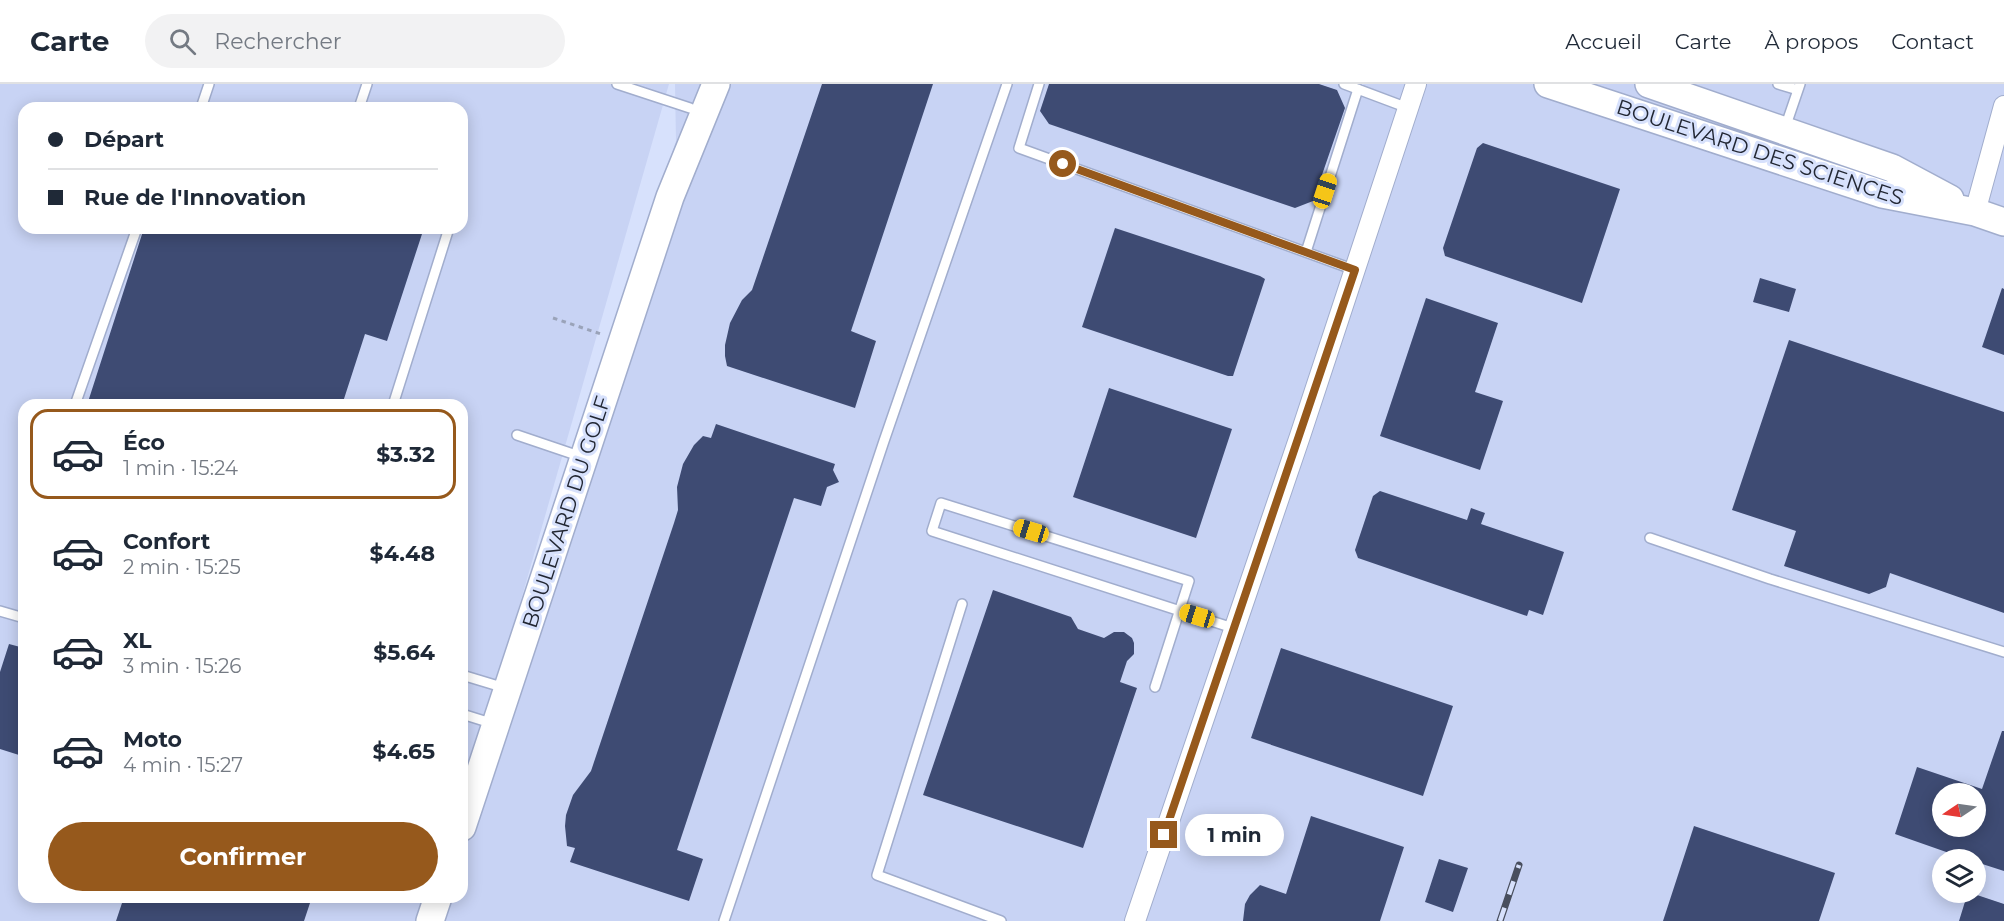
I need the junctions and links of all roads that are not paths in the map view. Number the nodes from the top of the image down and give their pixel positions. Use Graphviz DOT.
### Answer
graph roads {
  1 [pos="209,84"];
  2 [pos="367,84"];
  3 [pos="617,84"];
  4 [pos="716,84"];
  5 [pos="1007,84"];
  6 [pos="1040,84"];
  7 [pos="1344,84"];
  8 [pos="1416,84"];
  9 [pos="1548,84"];
  10 [pos="1649,84"];
  11 [pos="1779,84"];
  12 [pos="1799,87"];
  13 [pos="1358,89"];
  14 [pos="693,96"];
  15 [pos="203,102"];
  16 [pos="361,102"];
  17 [pos="2004,106"];
  18 [pos="1408,108"];
  19 [pos="1784,130"];
  20 [pos="670,197"];
  21 [pos="1975,212"];
  22 [pos="2004,222"];
  23 [pos="135,234"];
  24 [pos="447,234"];
  25 [pos="1306,252"];
  26 [pos="1355,270"];
  27 [pos="77,399"];
  28 [pos="395,399"];
  29 [pos="517,435"];
  30 [pos="584,458"];
  31 [pos="1650,538"];
  32 [pos="962,604"];
  33 [pos="0,610"];
  34 [pos="1179,611"];
  35 [pos="18,616"];
  36 [pos="1233,628"];
  37 [pos="2004,652"];
  38 [pos="468,677"];
  39 [pos="1155,687"];
  40 [pos="508,689"];
  41 [pos="468,716"];
  42 [pos="496,725"];
  43 [pos="468,809"];
  44 [pos="436,903"];
  45 [pos="430,921"];
  46 [pos="724,921"];
  47 [pos="1000,921"];
  48 [pos="1135,921"];
  1 -- 15 [label="lane"];
  2 -- 16 [label="lane"];
  3 -- 14 [label="lane"];
  4 -- 20 [label="street, BOULEVARD DU GOLF"];
  5 -- 46 [label="lane"];
  6 -- 25 [label="lane"];
  7 -- 13 [label="lane"];
  8 -- 18 [label="street"];
  9 -- 21 [label="street, BOULEVARD DES SCIENCES"];
  10 -- 19 [label="street, BOULEVARD DES SCIENCES"];
  11 -- 12 [label="lane"];
  12 -- 19 [label="lane"];
  13 -- 18 [label="lane"];
  13 -- 25 [label="lane"];
  14 -- 20 [label="street, BOULEVARD DU GOLF"];
  17 -- 21 [label="street"];
  18 -- 26 [label="street"];
  19 -- 21 [label="street, BOULEVARD DES SCIENCES"];
  20 -- 30 [label="street, BOULEVARD DU GOLF"];
  21 -- 22 [label="street, BOULEVARD DES SCIENCES"];
  23 -- 27 [label="lane"];
  24 -- 28 [label="lane"];
  25 -- 26 [label="lane"];
  26 -- 36 [label="street"];
  29 -- 30 [label="lane"];
  30 -- 40 [label="street, BOULEVARD DU GOLF"];
  31 -- 37 [label="lane"];
  32 -- 47 [label="lane"];
  33 -- 35 [label="lane"];
  34 -- 34 [label="lane"];
  34 -- 36 [label="lane"];
  34 -- 39 [label="lane"];
  36 -- 48 [label="street"];
  38 -- 40 [label="lane"];
  40 -- 42 [label="street, BOULEVARD DU GOLF"];
  41 -- 42 [label="lane"];
  42 -- 43 [label="street, BOULEVARD DU GOLF"];
  44 -- 45 [label="street"];
}
